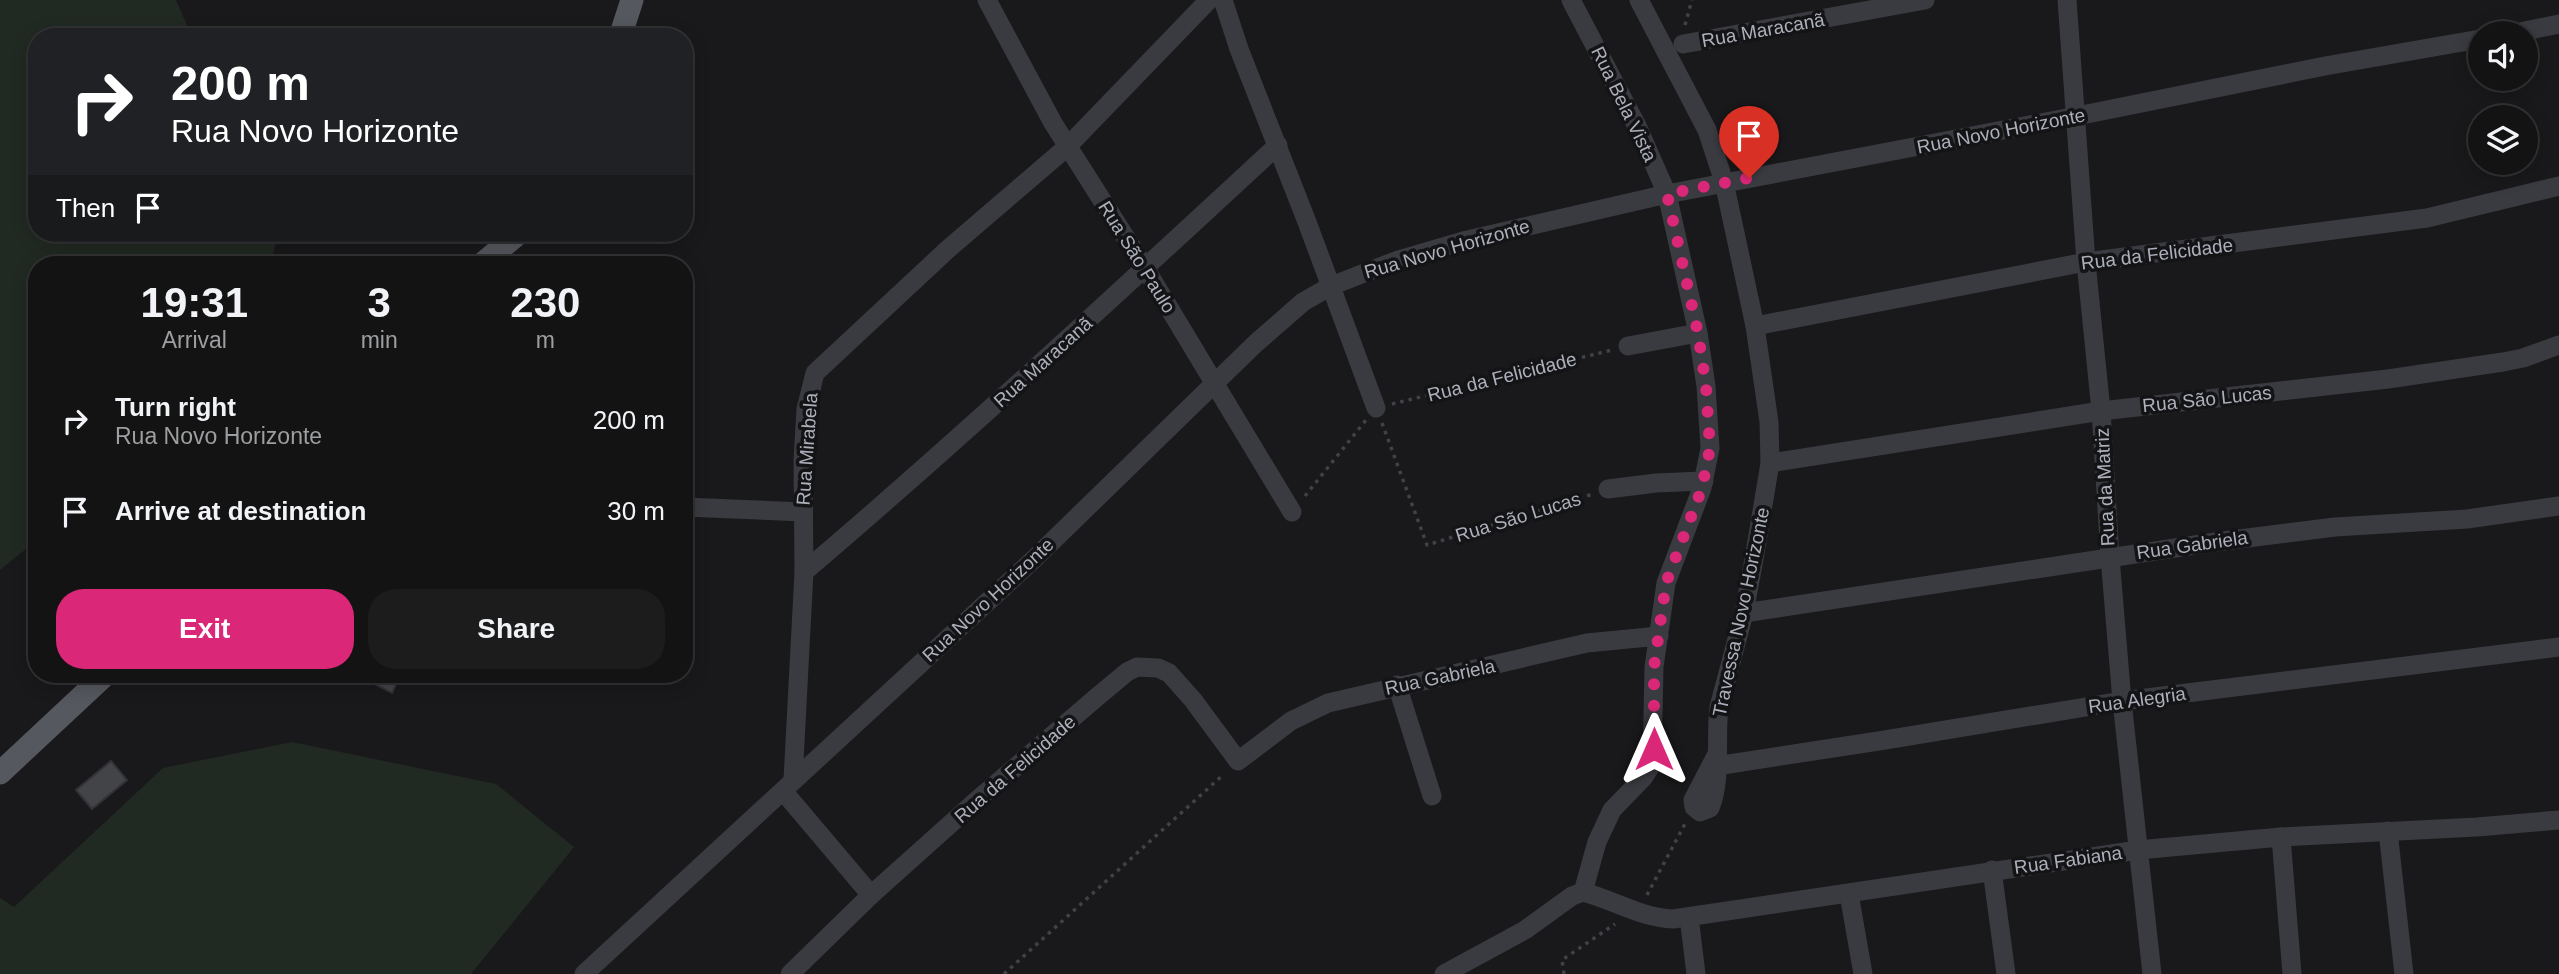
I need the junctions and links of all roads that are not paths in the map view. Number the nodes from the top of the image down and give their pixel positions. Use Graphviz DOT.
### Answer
graph roads {
  1 [pos="632,0"];
  2 [pos="986,0"];
  3 [pos="1209,0"];
  4 [pos="1223,0"];
  5 [pos="1572,0"];
  6 [pos="1639,0"];
  7 [pos="1925,0"];
  8 [pos="2067,0"];
  9 [pos="2559,24"];
  10 [pos="623,28"];
  11 [pos="2538,28"];
  12 [pos="2468,42"];
  13 [pos="1683,44"];
  14 [pos="2077,116"];
  15 [pos="1278,145"];
  16 [pos="1067,147"];
  17 [pos="1724,182"];
  18 [pos="2559,186"];
  19 [pos="1667,194"];
  20 [pos="508,242"];
  21 [pos="492,256"];
  22 [pos="2086,262"];
  23 [pos="1145,268"];
  24 [pos="1331,286"];
  25 [pos="1755,326"];
  26 [pos="1698,333"];
  27 [pos="2559,345"];
  28 [pos="1628,346"];
  29 [pos="1214,385"];
  30 [pos="1376,408"];
  31 [pos="2101,411"];
  32 [pos="1770,463"];
  33 [pos="1704,481"];
  34 [pos="1608,489"];
  35 [pos="2559,506"];
  36 [pos="693,507"];
  37 [pos="803,512"];
  38 [pos="1292,512"];
  39 [pos="2110,557"];
  40 [pos="804,572"];
  41 [pos="1744,613"];
  42 [pos="1658,636"];
  43 [pos="2559,646"];
  44 [pos="96,683"];
  45 [pos="1397,685"];
  46 [pos="2122,701"];
  47 [pos="1238,761"];
  48 [pos="1716,761"];
  49 [pos="0,773"];
  50 [pos="788,786"];
  51 [pos="1432,796"];
  52 [pos="1694,807"];
  53 [pos="2559,820"];
  54 [pos="2388,831"];
  55 [pos="2281,837"];
  56 [pos="2138,850"];
  57 [pos="1992,870"];
  58 [pos="1583,892"];
  59 [pos="1849,894"];
  60 [pos="871,895"];
  61 [pos="1689,917"];
  62 [pos="584,974"];
  63 [pos="790,974"];
  64 [pos="1444,974"];
  65 [pos="1696,974"];
  66 [pos="1863,974"];
  67 [pos="2007,974"];
  68 [pos="2152,974"];
  69 [pos="2292,974"];
  70 [pos="2404,974"];
  1 -- 10 [label="main road"];
  2 -- 16 [label="street, Rua São Paulo"];
  3 -- 16 [label="street, Rua Mirabela"];
  4 -- 15 [label="street"];
  5 -- 19 [label="street, Rua Bela Vista"];
  6 -- 17 [label="street, Travessa Novo Horizonte"];
  7 -- 13 [label="street, Rua Maracanã"];
  8 -- 14 [label="street, Rua da Matriz"];
  9 -- 11 [label="street"];
  12 -- 14 [label="street, Rua Novo Horizonte"];
  14 -- 17 [label="street, Rua Novo Horizonte"];
  14 -- 22 [label="street, Rua da Matriz"];
  15 -- 23 [label="street, Rua Maracanã"];
  15 -- 24 [label="street"];
  16 -- 23 [label="street, Rua São Paulo"];
  16 -- 37 [label="street, Rua Mirabela"];
  17 -- 19 [label="street, Rua Novo Horizonte"];
  17 -- 25 [label="street, Travessa Novo Horizonte"];
  18 -- 22 [label="street, Rua da Felicidade"];
  19 -- 24 [label="street, Rua Novo Horizonte"];
  19 -- 26 [label="street, Rua Bela Vista"];
  20 -- 21 [label="main road"];
  22 -- 25 [label="street, Rua da Felicidade"];
  22 -- 31 [label="street, Rua da Matriz"];
  23 -- 29 [label="street, Rua São Paulo"];
  23 -- 40 [label="street, Rua Maracanã"];
  24 -- 29 [label="street, Rua Novo Horizonte"];
  24 -- 30 [label="street"];
  25 -- 32 [label="street, Travessa Novo Horizonte"];
  26 -- 28 [label="street"];
  26 -- 33 [label="street, Rua Bela Vista"];
  27 -- 31 [label="street, Rua São Lucas"];
  29 -- 38 [label="street, Rua São Paulo"];
  29 -- 50 [label="street, Rua Novo Horizonte"];
  31 -- 32 [label="street, Rua São Lucas"];
  31 -- 39 [label="street, Rua da Matriz"];
  32 -- 41 [label="street, Travessa Novo Horizonte"];
  33 -- 34 [label="street"];
  33 -- 42 [label="street, Rua Bela Vista"];
  35 -- 39 [label="street, Rua Gabriela"];
  36 -- 37 [label="street"];
  37 -- 40 [label="street, Rua Mirabela"];
  39 -- 41 [label="street, Rua Gabriela"];
  39 -- 46 [label="street, Rua da Matriz"];
  40 -- 50 [label="street, Rua Mirabela"];
  41 -- 48 [label="street, Travessa Novo Horizonte"];
  42 -- 45 [label="street, Rua Gabriela"];
  42 -- 58 [label="street, Rua Bela Vista"];
  43 -- 46 [label="street, Rua Alegria"];
  44 -- 49 [label="main road"];
  45 -- 47 [label="street, Rua Gabriela"];
  45 -- 51 [label="street"];
  46 -- 48 [label="street, Rua Alegria"];
  46 -- 56 [label="street, Rua da Matriz"];
  47 -- 60 [label="street, Rua da Felicidade"];
  48 -- 52 [label="street, Travessa Novo Horizonte"];
  50 -- 60 [label="street"];
  50 -- 62 [label="street, Rua Novo Horizonte"];
  53 -- 54 [label="street, Rua Fabiana"];
  54 -- 55 [label="street, Rua Fabiana"];
  54 -- 70 [label="street"];
  55 -- 56 [label="street, Rua Fabiana"];
  55 -- 69 [label="street"];
  56 -- 57 [label="street, Rua Fabiana"];
  56 -- 68 [label="street, Rua da Matriz"];
  57 -- 59 [label="street, Rua Fabiana"];
  57 -- 67 [label="street"];
  58 -- 61 [label="street, Rua Fabiana"];
  58 -- 64 [label="street"];
  59 -- 61 [label="street, Rua Fabiana"];
  59 -- 66 [label="street"];
  60 -- 63 [label="street, Rua da Felicidade"];
  61 -- 65 [label="street"];
}
